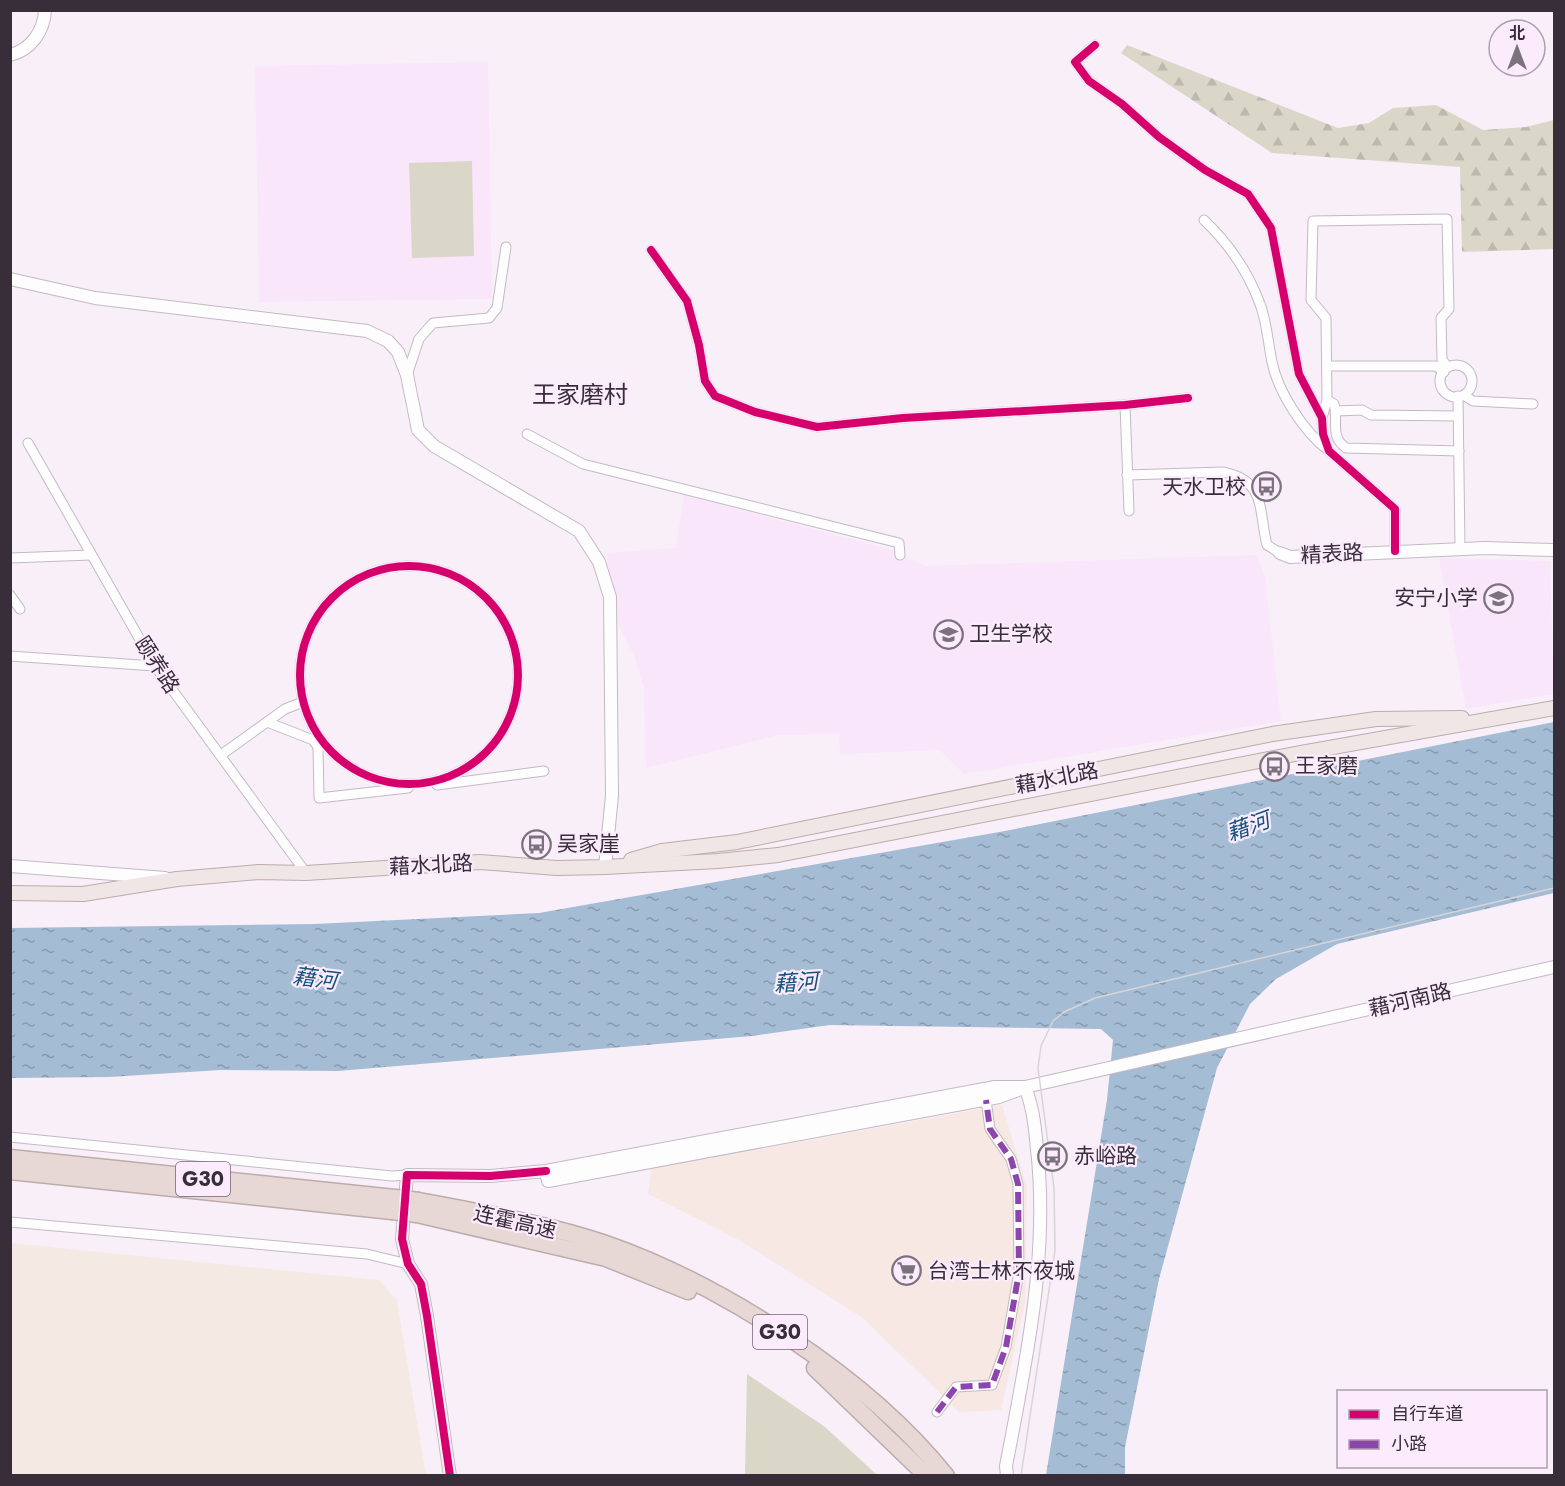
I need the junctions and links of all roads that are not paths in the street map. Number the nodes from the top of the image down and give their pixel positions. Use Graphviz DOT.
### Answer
graph roads {
  1 [pos="45,10"];
  2 [pos="1095,45"];
  3 [pos="10,55"];
  4 [pos="1204,220"];
  5 [pos="506,247"];
  6 [pos="651,250"];
  7 [pos="10,279"];
  8 [pos="1327,366"];
  9 [pos="1445,369"];
  10 [pos="407,375"];
  11 [pos="1461,396"];
  12 [pos="1188,398"];
  13 [pos="1327,400"];
  14 [pos="1533,404"];
  15 [pos="1125,405"];
  16 [pos="1336,411"];
  17 [pos="1458,416"];
  18 [pos="1322,418"];
  19 [pos="527,434"];
  20 [pos="28,443"];
  21 [pos="1329,451"];
  22 [pos="1458,451"];
  23 [pos="1127,475"];
  24 [pos="1129,512"];
  25 [pos="1460,549"];
  26 [pos="1554,550"];
  27 [pos="1395,551"];
  28 [pos="1280,553"];
  29 [pos="91,555"];
  30 [pos="900,555"];
  31 [pos="10,558"];
  32 [pos="10,595"];
  33 [pos="20,609"];
  34 [pos="10,656"];
  35 [pos="155,666"];
  36 [pos="303,702"];
  37 [pos="1554,708"];
  38 [pos="1512,717"];
  39 [pos="267,722"];
  40 [pos="221,755"];
  41 [pos="544,771"];
  42 [pos="10,866"];
  43 [pos="605,867"];
  44 [pos="258,873"];
  45 [pos="306,873"];
  46 [pos="177,879"];
  47 [pos="10,893"];
  48 [pos="10,899"];
  49 [pos="1554,967"];
  50 [pos="1025,1087"];
  51 [pos="986,1100"];
  52 [pos="10,1137"];
  53 [pos="10,1158"];
  54 [pos="10,1171"];
  55 [pos="546,1171"];
  56 [pos="407,1175"];
  57 [pos="393,1204"];
  58 [pos="10,1222"];
  59 [pos="408,1264"];
  60 [pos="937,1412"];
  61 [pos="926,1466"];
  62 [pos="1004,1472"];
  63 [pos="450,1476"];
  64 [pos="946,1476"];
  1 -- 3 [label="main road"];
  2 -- 18 [label="street"];
  4 -- 21 [label="street"];
  5 -- 10 [label="street"];
  6 -- 15 [label="street"];
  7 -- 10 [label="main road"];
  8 -- 9 [label="street"];
  8 -- 9 [label="street"];
  8 -- 13 [label="street"];
  9 -- 11 [label="street"];
  9 -- 11 [label="street"];
  10 -- 43 [label="main road"];
  11 -- 14 [label="street"];
  11 -- 17 [label="street"];
  12 -- 15 [label="street"];
  13 -- 16 [label="street"];
  13 -- 18 [label="street"];
  15 -- 23 [label="street"];
  16 -- 17 [label="street"];
  16 -- 22 [label="street"];
  17 -- 22 [label="street"];
  18 -- 21 [label="street"];
  19 -- 30 [label="street"];
  20 -- 29 [label="street, 颐养路"];
  21 -- 27 [label="street"];
  22 -- 25 [label="street"];
  23 -- 24 [label="street"];
  23 -- 28 [label="street, 精表路"];
  25 -- 26 [label="main road, 精表路"];
  25 -- 27 [label="main road, 精表路"];
  27 -- 28 [label="main road, 精表路"];
  29 -- 31 [label="street"];
  29 -- 35 [label="street, 颐养路"];
  32 -- 33 [label="street"];
  34 -- 35 [label="street"];
  35 -- 40 [label="street, 颐养路"];
  36 -- 36 [label="street"];
  36 -- 39 [label="street"];
  37 -- 38 [label="main road, 藉水北路"];
  38 -- 43 [label="main road, 藉水北路"];
  38 -- 43 [label="main road, 藉水北路"];
  39 -- 40 [label="street"];
  39 -- 41 [label="street"];
  40 -- 45 [label="street, 颐养路"];
  42 -- 46 [label="main road"];
  43 -- 45 [label="main road, 藉水北路"];
  44 -- 45 [label="main road, 藉水北路"];
  44 -- 46 [label="main road, 藉水北路"];
  44 -- 48 [label="main road, 藉水北路"];
  46 -- 47 [label="main road, 藉水北路"];
  49 -- 50 [label="main road, 藉河南路"];
  50 -- 51 [label="main road"];
  50 -- 55 [label="main road"];
  50 -- 62 [label="main road"];
  51 -- 55 [label="main road"];
  51 -- 60 [label="street"];
  52 -- 56 [label="street"];
  53 -- 57 [label="highway, 连霍高速 / G30"];
  54 -- 57 [label="highway, 连霍高速 / G30"];
  55 -- 56 [label="main road"];
  56 -- 59 [label="main road"];
  57 -- 61 [label="highway, 连霍高速 / G30, bridge"];
  58 -- 59 [label="street"];
  59 -- 63 [label="main road"];
  61 -- 64 [label="highway, 连霍高速 / G30"];
}
